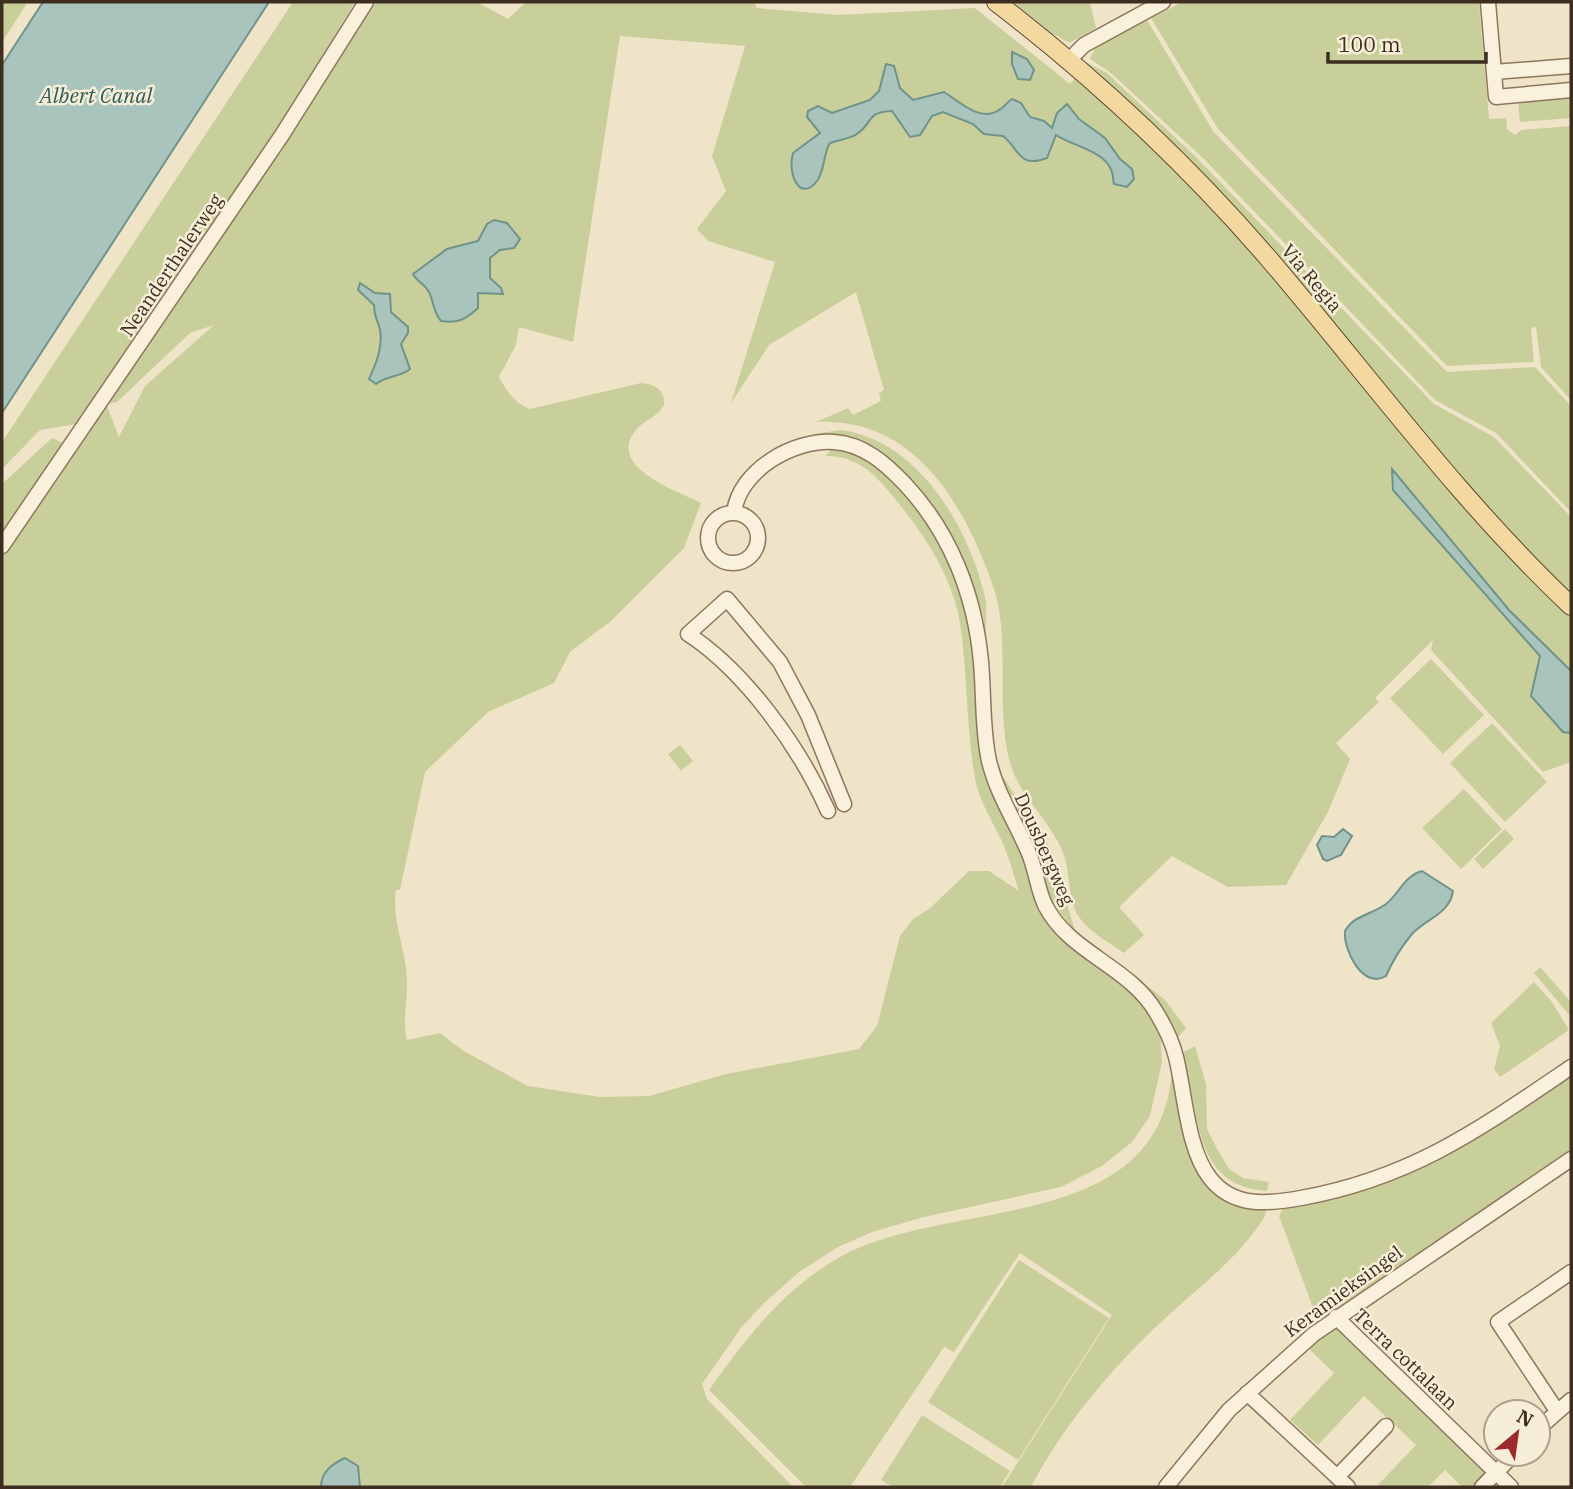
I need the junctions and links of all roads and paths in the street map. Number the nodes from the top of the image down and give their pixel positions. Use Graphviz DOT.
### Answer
graph roads {
  1 [pos="366,2"];
  2 [pos="996,2"];
  3 [pos="1163,2"];
  4 [pos="1488,2"];
  5 [pos="1069,61"];
  6 [pos="1571,66"];
  7 [pos="1494,72"];
  8 [pos="1571,90"];
  9 [pos="734,513"];
  10 [pos="2,546"];
  11 [pos="1571,607"];
  12 [pos="844,804"];
  13 [pos="828,811"];
  14 [pos="1571,1068"];
  15 [pos="1571,1159"];
  16 [pos="1571,1272"];
  17 [pos="1336,1317"];
  18 [pos="1247,1392"];
  19 [pos="1571,1399"];
  20 [pos="1557,1411"];
  21 [pos="1552,1416"];
  22 [pos="1386,1426"];
  23 [pos="1501,1468"];
  24 [pos="1496,1473"];
  25 [pos="1343,1482"];
  26 [pos="1166,1487"];
  27 [pos="1482,1487"];
  28 [pos="1511,1487"];
  1 -- 10 [label="street, Neanderthalerweg"];
  2 -- 5 [label="main road, Via Regia"];
  3 -- 5 [label="street"];
  4 -- 7 [label="street"];
  5 -- 11 [label="main road, Via Regia"];
  6 -- 7 [label="street"];
  7 -- 8 [label="street"];
  9 -- 14 [label="street, Dousbergweg"];
  12 -- 13 [label="street"];
  15 -- 17 [label="street, Keramieksingel"];
  16 -- 20 [label="street"];
  17 -- 18 [label="street, Keramieksingel"];
  17 -- 24 [label="street, Terra cottalaan"];
  18 -- 25 [label="street"];
  18 -- 26 [label="street, Keramieksingel"];
  19 -- 20 [label="street"];
  20 -- 21 [label="street"];
  22 -- 25 [label="street"];
  23 -- 24 [label="street"];
  24 -- 27 [label="street"];
  24 -- 28 [label="street, Terra cottalaan"];
}
